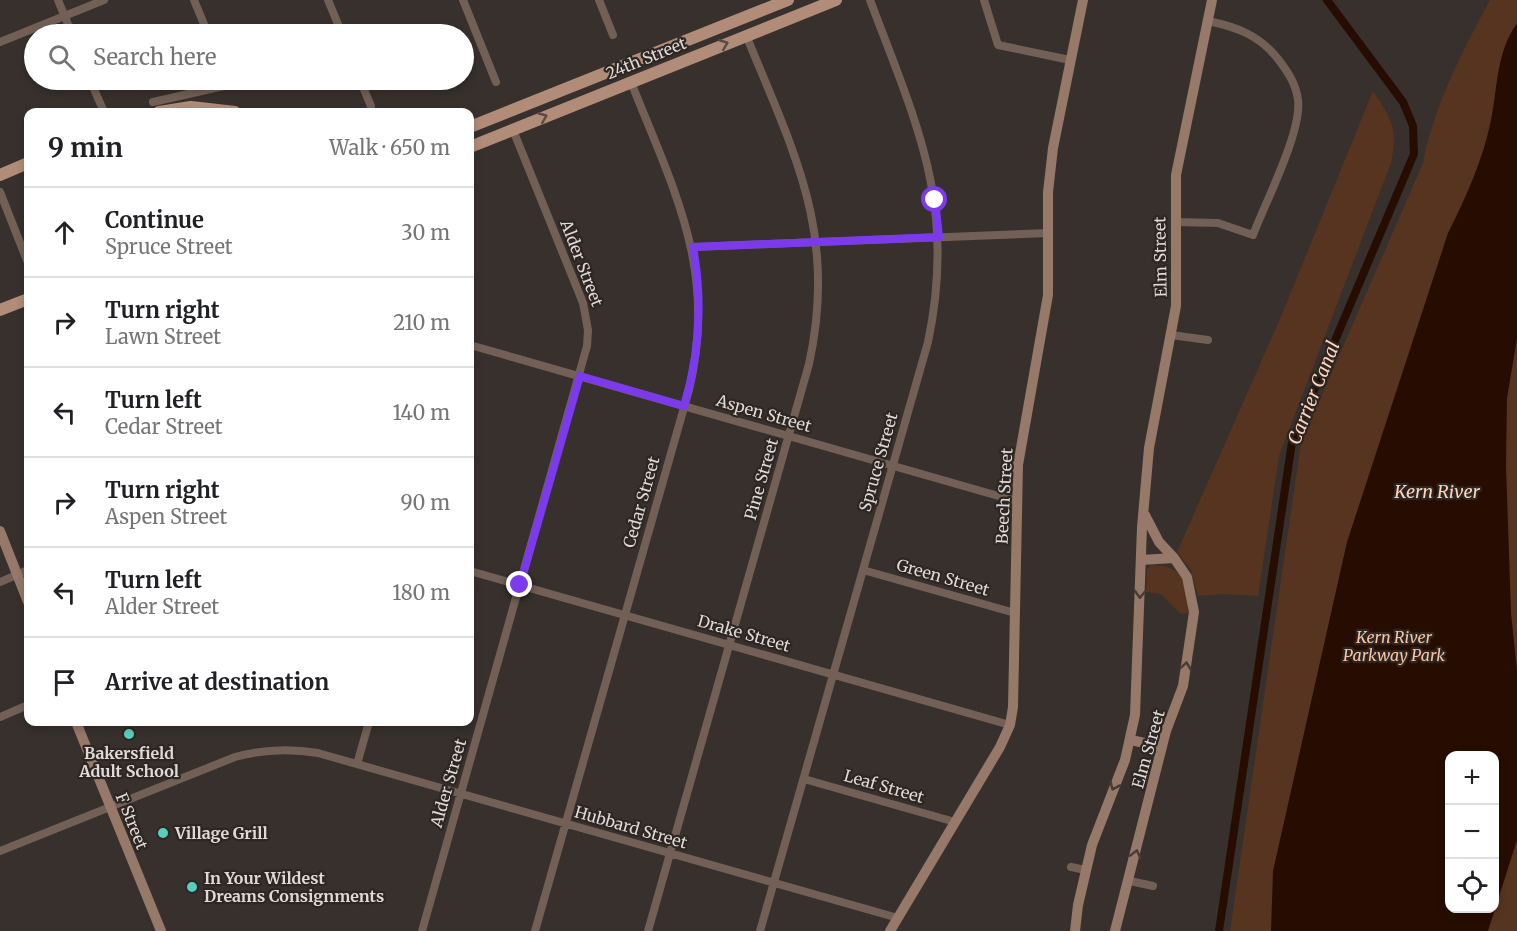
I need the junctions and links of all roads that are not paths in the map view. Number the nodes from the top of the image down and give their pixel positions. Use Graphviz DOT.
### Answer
graph roads {
  1 [pos="58,0"];
  2 [pos="105,0"];
  3 [pos="194,0"];
  4 [pos="328,0"];
  5 [pos="463,0"];
  6 [pos="599,0"];
  7 [pos="788,0"];
  8 [pos="836,0"];
  9 [pos="870,0"];
  10 [pos="984,0"];
  11 [pos="1083,0"];
  12 [pos="1212,0"];
  13 [pos="65,16"];
  14 [pos="1208,21"];
  15 [pos="45,24"];
  16 [pos="68,24"];
  17 [pos="204,24"];
  18 [pos="338,24"];
  19 [pos="473,24"];
  20 [pos="474,27"];
  21 [pos="24,32"];
  22 [pos="613,34"];
  23 [pos="746,35"];
  24 [pos="0,42"];
  25 [pos="1070,60"];
  26 [pos="496,82"];
  27 [pos="631,82"];
  28 [pos="94,90"];
  29 [pos="204,90"];
  30 [pos="364,90"];
  31 [pos="156,107"];
  32 [pos="102,108"];
  33 [pos="200,108"];
  34 [pos="371,108"];
  35 [pos="474,125"];
  36 [pos="513,130"];
  37 [pos="474,145"];
  38 [pos="24,165"];
  39 [pos="0,175"];
  40 [pos="0,192"];
  41 [pos="1175,222"];
  42 [pos="1049,233"];
  43 [pos="939,237"];
  44 [pos="817,242"];
  45 [pos="693,247"];
  46 [pos="24,253"];
  47 [pos="24,301"];
  48 [pos="0,310"];
  49 [pos="1171,335"];
  50 [pos="1208,340"];
  51 [pos="474,346"];
  52 [pos="580,376"];
  53 [pos="684,406"];
  54 [pos="789,436"];
  55 [pos="893,465"];
  56 [pos="1017,501"];
  57 [pos="1145,515"];
  58 [pos="0,531"];
  59 [pos="1174,558"];
  60 [pos="1141,560"];
  61 [pos="863,570"];
  62 [pos="24,572"];
  63 [pos="474,572"];
  64 [pos="18,575"];
  65 [pos="0,582"];
  66 [pos="520,585"];
  67 [pos="24,591"];
  68 [pos="1015,613"];
  69 [pos="625,615"];
  70 [pos="729,645"];
  71 [pos="834,674"];
  72 [pos="24,707"];
  73 [pos="0,717"];
  74 [pos="1010,724"];
  75 [pos="78,726"];
  76 [pos="368,726"];
  77 [pos="1131,740"];
  78 [pos="1162,747"];
  79 [pos="357,764"];
  80 [pos="804,779"];
  81 [pos="461,794"];
  82 [pos="110,807"];
  83 [pos="955,822"];
  84 [pos="565,824"];
  85 [pos="0,851"];
  86 [pos="670,853"];
  87 [pos="1071,867"];
  88 [pos="1086,870"];
  89 [pos="1130,881"];
  90 [pos="774,883"];
  91 [pos="1153,886"];
  92 [pos="898,918"];
  93 [pos="161,931"];
  94 [pos="422,931"];
  95 [pos="535,931"];
  96 [pos="648,931"];
  97 [pos="760,931"];
  98 [pos="890,931"];
  99 [pos="1075,931"];
  100 [pos="1116,931"];
  1 -- 13 [label="street"];
  2 -- 13 [label="street"];
  3 -- 17 [label="street"];
  4 -- 18 [label="street"];
  5 -- 19 [label="street"];
  6 -- 22 [label="street"];
  7 -- 35 [label="main road, 24th Street"];
  8 -- 23 [label="main road, 24th Street"];
  9 -- 43 [label="street, Spruce Street"];
  10 -- 25 [label="street"];
  11 -- 25 [label="street, Beech Street"];
  12 -- 14 [label="street, Elm Street"];
  13 -- 15 [label="street"];
  13 -- 16 [label="street"];
  14 -- 41 [label="street, Elm Street"];
  14 -- 41 [label="street"];
  20 -- 26 [label="street"];
  21 -- 24 [label="street"];
  27 -- 23 [label="main road, 24th Street, one-way"];
  23 -- 44 [label="street, Pine Street"];
  25 -- 42 [label="street, Beech Street"];
  36 -- 27 [label="main road, 24th Street, one-way"];
  27 -- 45 [label="street, Cedar Street"];
  28 -- 32 [label="street"];
  29 -- 31 [label="street"];
  30 -- 34 [label="street"];
  31 -- 33 [label="main road"];
  36 -- 37 [label="main road, 24th Street"];
  36 -- 52 [label="street, Alder Street"];
  38 -- 39 [label="main road"];
  40 -- 46 [label="street"];
  41 -- 49 [label="street, Elm Street"];
  42 -- 43 [label="street"];
  42 -- 56 [label="street, Beech Street"];
  43 -- 44 [label="street"];
  43 -- 55 [label="street, Spruce Street"];
  44 -- 45 [label="street"];
  44 -- 54 [label="street, Pine Street"];
  45 -- 53 [label="street, Cedar Street"];
  47 -- 48 [label="main road"];
  49 -- 50 [label="street"];
  49 -- 57 [label="street, Elm Street"];
  51 -- 52 [label="street, Aspen Street"];
  52 -- 53 [label="street, Aspen Street"];
  52 -- 66 [label="street, Alder Street"];
  53 -- 54 [label="street, Aspen Street"];
  53 -- 69 [label="street, Cedar Street"];
  54 -- 55 [label="street, Aspen Street"];
  54 -- 70 [label="street, Pine Street"];
  55 -- 56 [label="street, Aspen Street"];
  55 -- 61 [label="street, Spruce Street"];
  56 -- 68 [label="street, Beech Street"];
  57 -- 59 [label="street, Elm Street"];
  57 -- 60 [label="street, Elm Street"];
  58 -- 64 [label="street"];
  59 -- 60 [label="street"];
  78 -- 59 [label="street, Elm Street, one-way"];
  60 -- 77 [label="street, Elm Street, one-way"];
  61 -- 68 [label="street, Green Street"];
  61 -- 71 [label="street, Spruce Street"];
  62 -- 64 [label="street"];
  63 -- 66 [label="street, Drake Street"];
  64 -- 65 [label="street"];
  64 -- 67 [label="street"];
  66 -- 69 [label="street, Drake Street"];
  66 -- 81 [label="street, Alder Street"];
  68 -- 74 [label="street, Beech Street"];
  69 -- 70 [label="street, Drake Street"];
  69 -- 84 [label="street, Cedar Street"];
  70 -- 71 [label="street, Drake Street"];
  70 -- 86 [label="street, Pine Street"];
  71 -- 74 [label="street, Drake Street"];
  71 -- 80 [label="street, Spruce Street"];
  72 -- 73 [label="street"];
  74 -- 83 [label="street, Beech Street"];
  75 -- 82 [label="street, F Street"];
  76 -- 79 [label="street"];
  77 -- 78 [label="street"];
  77 -- 88 [label="street, Elm Street, one-way"];
  89 -- 78 [label="street, Elm Street, one-way"];
  79 -- 81 [label="street, Hubbard Street"];
  79 -- 82 [label="street, Hubbard Street"];
  80 -- 83 [label="street, Leaf Street"];
  80 -- 90 [label="street, Spruce Street"];
  81 -- 84 [label="street, Hubbard Street"];
  81 -- 94 [label="street, Alder Street"];
  82 -- 85 [label="street, Hubbard Street"];
  82 -- 93 [label="street, F Street"];
  83 -- 92 [label="street, Beech Street"];
  84 -- 86 [label="street, Hubbard Street"];
  84 -- 95 [label="street, Cedar Street"];
  86 -- 90 [label="street, Hubbard Street"];
  86 -- 96 [label="street, Pine Street"];
  87 -- 88 [label="street"];
  88 -- 99 [label="street, Elm Street"];
  89 -- 91 [label="street"];
  89 -- 100 [label="street, Elm Street"];
  90 -- 92 [label="street, Hubbard Street"];
  90 -- 97 [label="street, Spruce Street"];
  92 -- 98 [label="street, Beech Street"];
}
